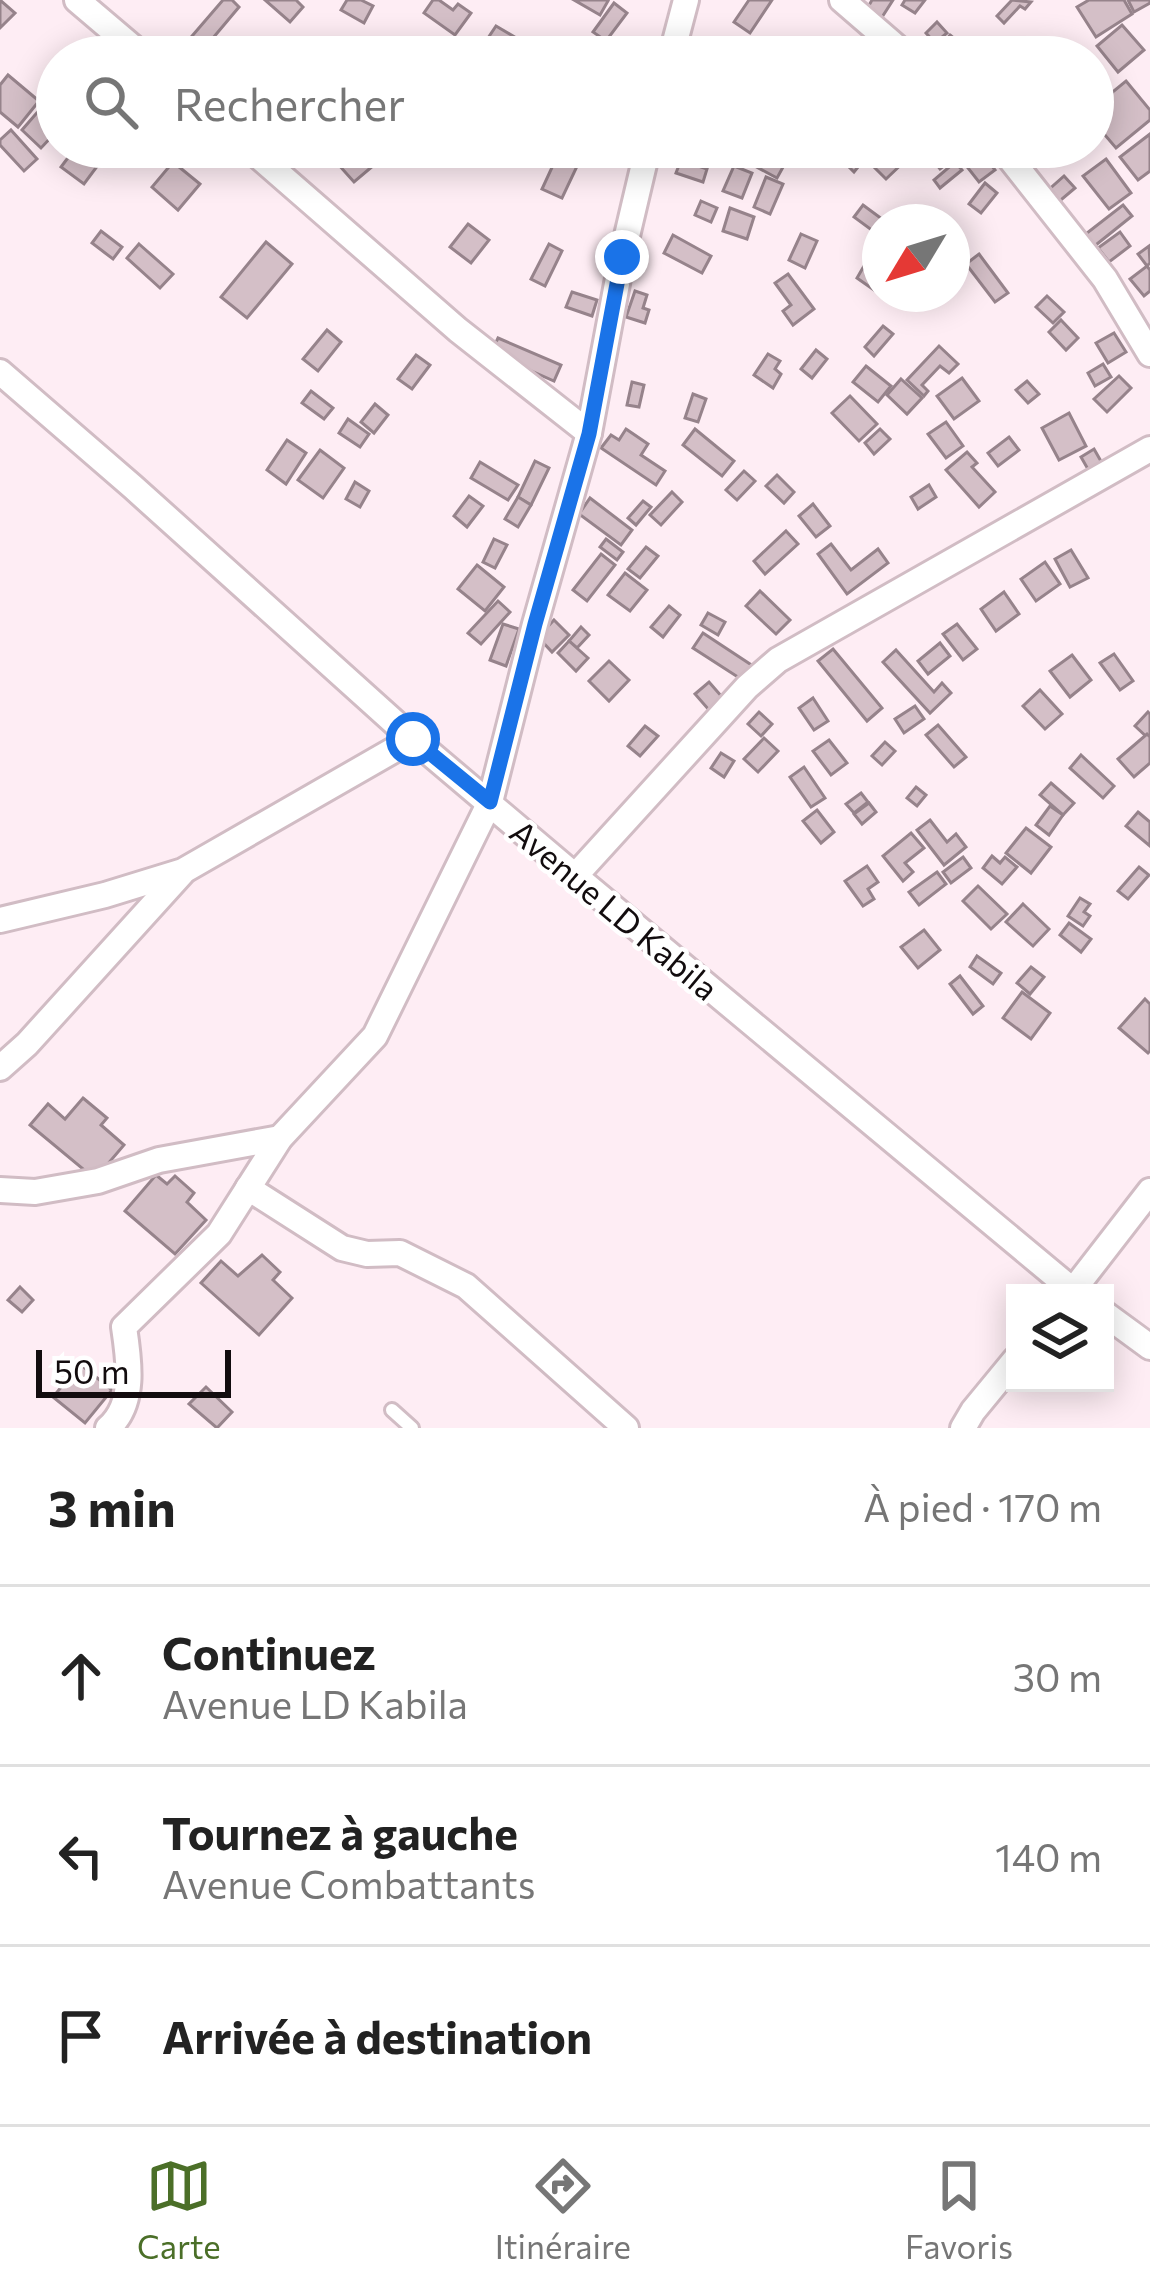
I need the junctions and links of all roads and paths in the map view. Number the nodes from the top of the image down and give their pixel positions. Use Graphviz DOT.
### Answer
graph roads {
  1 [pos="77,0"];
  2 [pos="686,0"];
  3 [pos="842,0"];
  4 [pos="119,36"];
  5 [pos="677,36"];
  6 [pos="884,36"];
  7 [pos="272,168"];
  8 [pos="643,168"];
  9 [pos="1018,168"];
  10 [pos="1150,354"];
  11 [pos="0,372"];
  12 [pos="589,434"];
  13 [pos="1150,449"];
  14 [pos="413,739"];
  15 [pos="490,802"];
  16 [pos="184,871"];
  17 [pos="574,876"];
  18 [pos="0,920"];
  19 [pos="0,1068"];
  20 [pos="280,1138"];
  21 [pos="248,1188"];
  22 [pos="0,1190"];
  23 [pos="1150,1191"];
  24 [pos="1063,1284"];
  25 [pos="1079,1284"];
  26 [pos="1114,1321"];
  27 [pos="1150,1347"];
  28 [pos="1006,1371"];
  29 [pos="392,1410"];
  30 [pos="108,1428"];
  31 [pos="412,1428"];
  32 [pos="626,1428"];
  33 [pos="963,1428"];
  1 -- 4 [label="street"];
  2 -- 5 [label="street"];
  3 -- 6 [label="street"];
  7 -- 12 [label="street"];
  8 -- 12 [label="street"];
  9 -- 10 [label="street"];
  11 -- 14 [label="street, Avenue LD Kabila"];
  12 -- 15 [label="street"];
  13 -- 17 [label="street"];
  14 -- 15 [label="street, Avenue LD Kabila"];
  14 -- 16 [label="street"];
  15 -- 17 [label="street, Avenue LD Kabila"];
  15 -- 20 [label="street"];
  16 -- 18 [label="street"];
  16 -- 19 [label="street"];
  17 -- 24 [label="street, Avenue LD Kabila"];
  20 -- 21 [label="street"];
  20 -- 22 [label="street"];
  21 -- 30 [label="street"];
  21 -- 32 [label="street"];
  23 -- 25 [label="street"];
  26 -- 27 [label="street"];
  28 -- 33 [label="street"];
  29 -- 31 [label="lane"];
}
